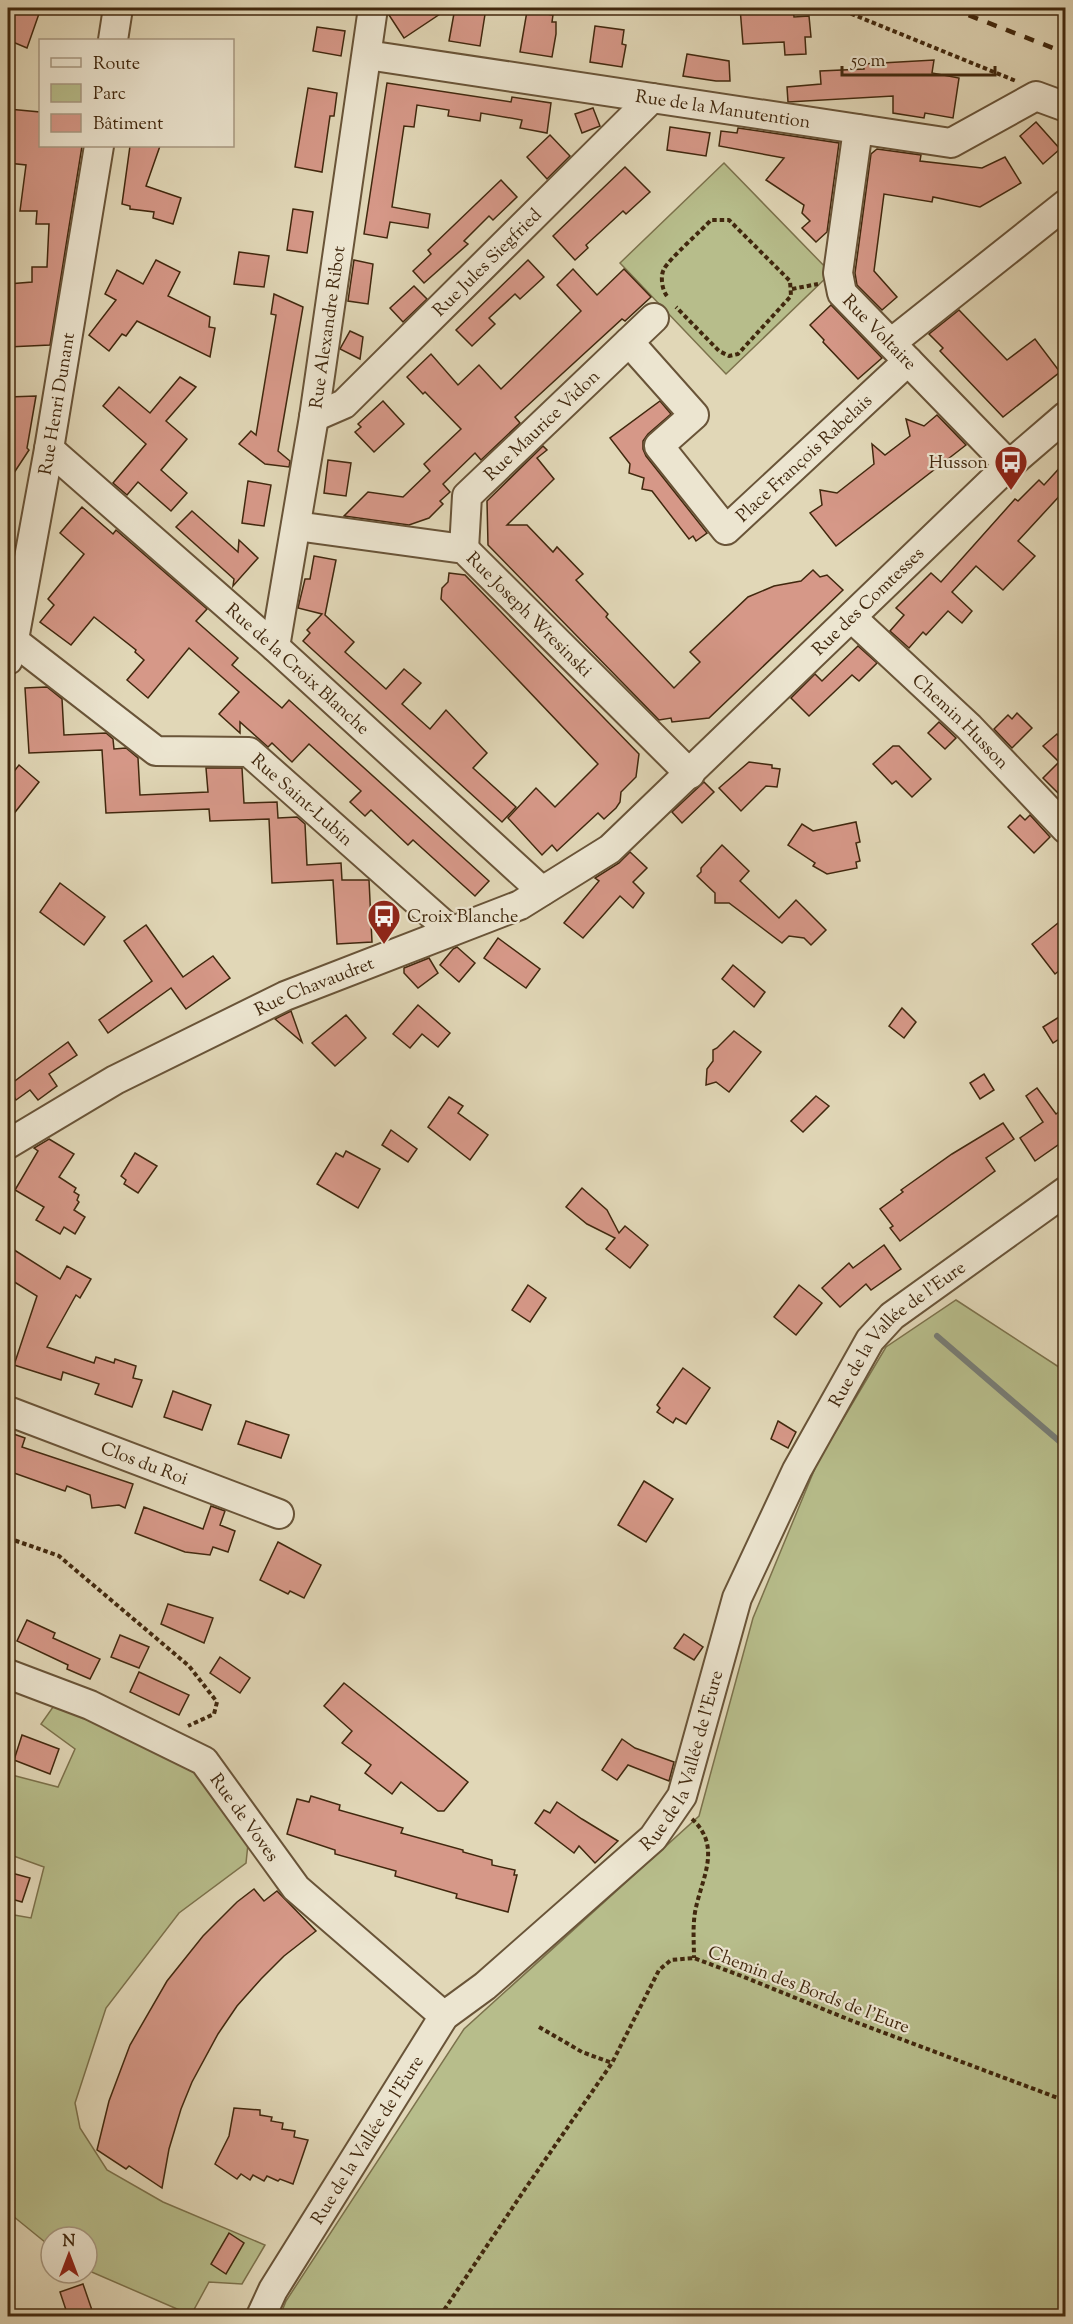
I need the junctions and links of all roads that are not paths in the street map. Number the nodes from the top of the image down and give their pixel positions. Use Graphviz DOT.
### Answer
graph roads {
  1 [pos="118,8"];
  2 [pos="373,8"];
  3 [pos="113,39"];
  4 [pos="367,55"];
  5 [pos="652,98"];
  6 [pos="1065,107"];
  7 [pos="858,129"];
  8 [pos="99,147"];
  9 [pos="1065,204"];
  10 [pos="662,310"];
  11 [pos="629,342"];
  12 [pos="900,352"];
  13 [pos="1065,416"];
  14 [pos="314,417"];
  15 [pos="49,449"];
  16 [pos="1009,465"];
  17 [pos="296,526"];
  18 [pos="464,549"];
  19 [pos="852,618"];
  20 [pos="275,647"];
  21 [pos="10,651"];
  22 [pos="682,780"];
  23 [pos="1065,829"];
  24 [pos="542,891"];
  25 [pos="451,931"];
  26 [pos="8,1144"];
  27 [pos="1065,1191"];
  28 [pos="8,1411"];
  29 [pos="279,1514"];
  30 [pos="8,1674"];
  31 [pos="444,2016"];
  32 [pos="261,2316"];
  1 -- 3 [label="street"];
  2 -- 4 [label="street, Rue Alexandre Ribot"];
  4 -- 5 [label="street, Rue de la Manutention"];
  4 -- 14 [label="street, Rue Alexandre Ribot"];
  5 -- 7 [label="street, Rue de la Manutention"];
  5 -- 14 [label="street, Rue Jules Siegfried"];
  6 -- 7 [label="street, Rue de la Manutention"];
  7 -- 12 [label="street, Rue Voltaire"];
  8 -- 15 [label="street, Rue Henri Dunant"];
  9 -- 12 [label="street"];
  10 -- 11 [label="street, Rue Maurice Vidon"];
  11 -- 12 [label="street, Place François Rabelais"];
  11 -- 18 [label="street, Rue Maurice Vidon"];
  12 -- 16 [label="street, Rue Voltaire"];
  13 -- 16 [label="street, Rue des Comtesses"];
  14 -- 17 [label="street, Rue Alexandre Ribot"];
  15 -- 20 [label="street, Rue de la Croix Blanche"];
  15 -- 21 [label="street, Rue Henri Dunant"];
  16 -- 19 [label="street, Rue des Comtesses"];
  17 -- 18 [label="street, Rue Joseph Wresinski"];
  17 -- 20 [label="street, Rue Alexandre Ribot"];
  18 -- 22 [label="street, Rue Joseph Wresinski"];
  19 -- 22 [label="street, Rue des Comtesses"];
  19 -- 23 [label="street, Chemin Husson"];
  20 -- 24 [label="street, Rue de la Croix Blanche"];
  21 -- 25 [label="street, Rue Saint-Lubin"];
  22 -- 24 [label="street, Rue Chavaudret"];
  24 -- 25 [label="street, Rue Chavaudret"];
  25 -- 26 [label="street, Rue Chavaudret"];
  27 -- 31 [label="street, Rue de la Vallée de l'Eure"];
  28 -- 29 [label="street, Clos du Roi"];
  30 -- 31 [label="street, Rue de Voves"];
  31 -- 32 [label="street, Rue de la Vallée de l'Eure"];
}
